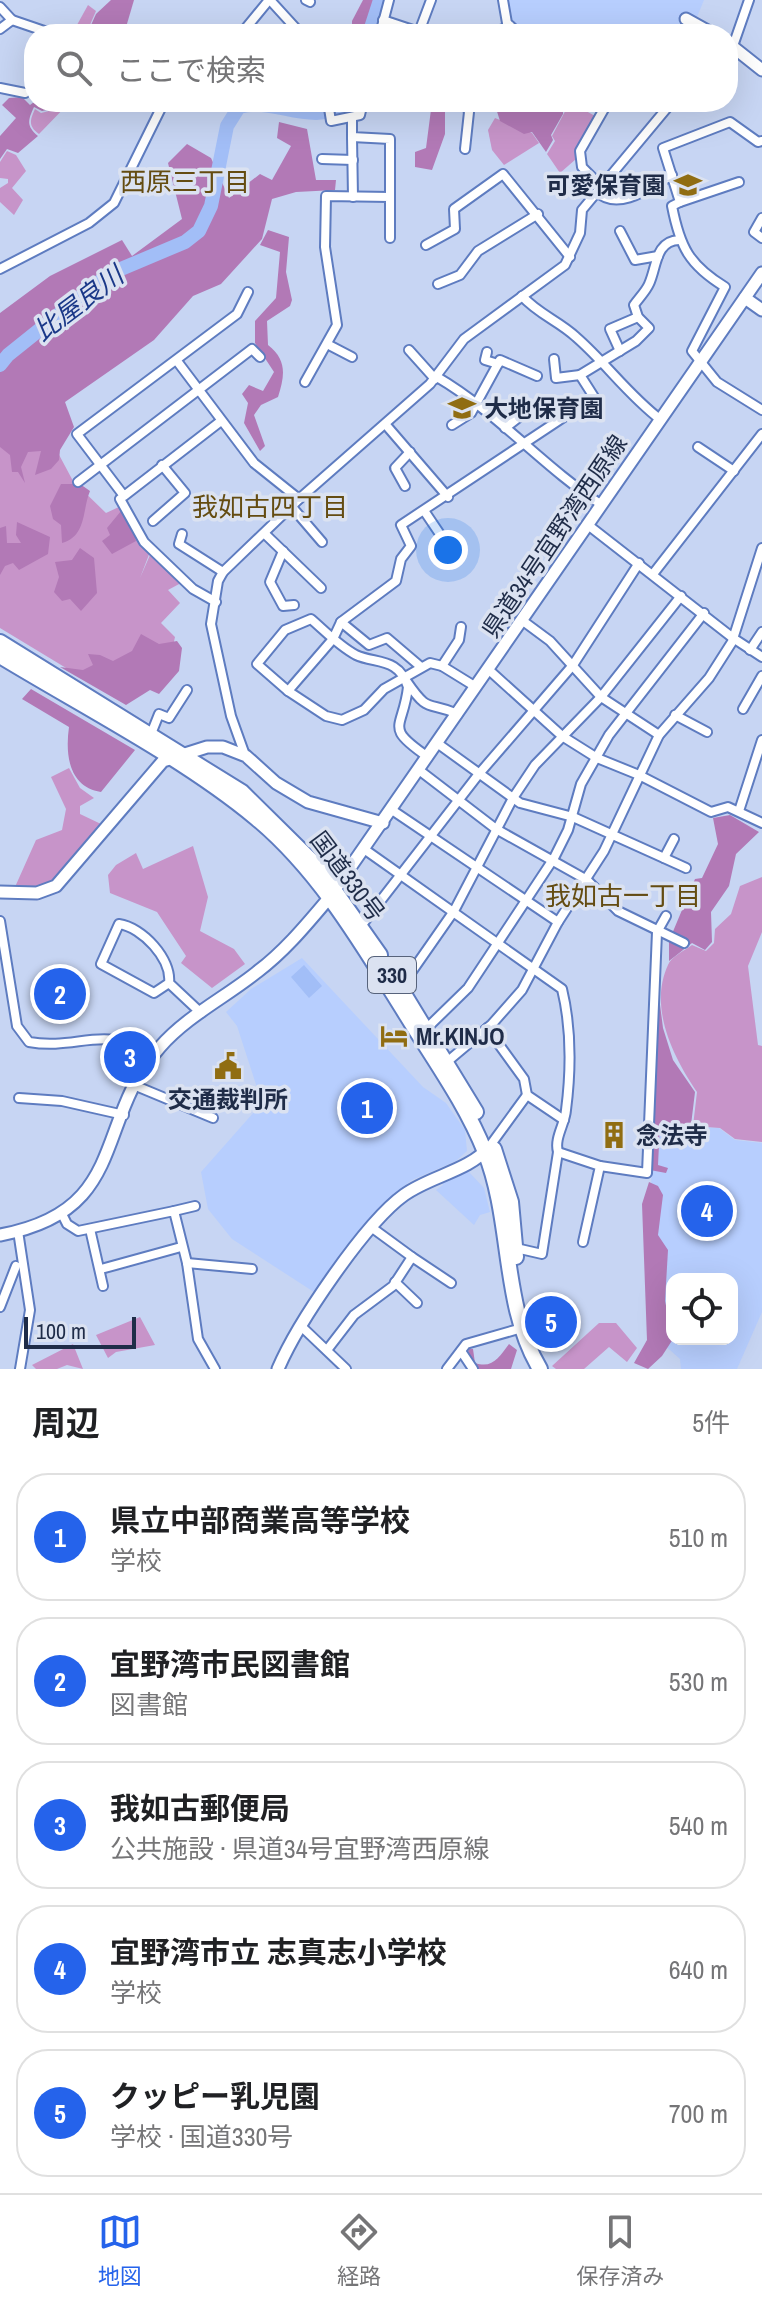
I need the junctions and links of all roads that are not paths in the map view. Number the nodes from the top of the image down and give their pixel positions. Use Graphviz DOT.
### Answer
graph roads {
  1 [pos="269,0"];
  2 [pos="389,0"];
  3 [pos="431,0"];
  4 [pos="503,0"];
  5 [pos="749,0"];
  6 [pos="0,7"];
  7 [pos="686,19"];
  8 [pos="12,20"];
  9 [pos="383,20"];
  10 [pos="24,24"];
  11 [pos="249,24"];
  12 [pos="292,24"];
  13 [pos="382,24"];
  14 [pos="395,24"];
  15 [pos="422,24"];
  16 [pos="509,24"];
  17 [pos="695,24"];
  18 [pos="738,25"];
  19 [pos="0,29"];
  20 [pos="738,50"];
  21 [pos="762,70"];
  22 [pos="0,88"];
  23 [pos="24,93"];
  24 [pos="159,112"];
  25 [pos="330,112"];
  26 [pos="361,112"];
  27 [pos="469,112"];
  28 [pos="602,112"];
  29 [pos="664,112"];
  30 [pos="352,118"];
  31 [pos="352,137"];
  32 [pos="762,141"];
  33 [pos="465,149"];
  34 [pos="322,159"];
  35 [pos="353,160"];
  36 [pos="672,175"];
  37 [pos="739,182"];
  38 [pos="599,189"];
  39 [pos="353,197"];
  40 [pos="390,197"];
  41 [pos="680,202"];
  42 [pos="538,214"];
  43 [pos="762,218"];
  44 [pos="620,231"];
  45 [pos="390,238"];
  46 [pos="762,238"];
  47 [pos="679,240"];
  48 [pos="426,245"];
  49 [pos="658,256"];
  50 [pos="570,257"];
  51 [pos="0,269"];
  52 [pos="762,273"];
  53 [pos="438,284"];
  54 [pos="248,292"];
  55 [pos="522,296"];
  56 [pos="745,298"];
  57 [pos="762,310"];
  58 [pos="638,317"];
  59 [pos="327,344"];
  60 [pos="409,350"];
  61 [pos="620,351"];
  62 [pos="487,352"];
  63 [pos="260,357"];
  64 [pos="352,357"];
  65 [pos="554,359"];
  66 [pos="177,361"];
  67 [pos="601,362"];
  68 [pos="701,363"];
  69 [pos="498,364"];
  70 [pos="580,375"];
  71 [pos="537,376"];
  72 [pos="436,378"];
  73 [pos="305,382"];
  74 [pos="199,390"];
  75 [pos="477,402"];
  76 [pos="528,410"];
  77 [pos="762,410"];
  78 [pos="661,420"];
  79 [pos="221,421"];
  80 [pos="386,425"];
  81 [pos="452,425"];
  82 [pos="505,428"];
  83 [pos="762,434"];
  84 [pos="526,445"];
  85 [pos="698,447"];
  86 [pos="410,452"];
  87 [pos="101,465"];
  88 [pos="162,465"];
  89 [pos="734,471"];
  90 [pos="78,482"];
  91 [pos="405,486"];
  92 [pos="448,497"];
  93 [pos="120,499"];
  94 [pos="299,499"];
  95 [pos="602,505"];
  96 [pos="292,507"];
  97 [pos="425,512"];
  98 [pos="153,521"];
  99 [pos="588,525"];
  100 [pos="182,534"];
  101 [pos="265,534"];
  102 [pos="322,542"];
  103 [pos="762,548"];
  104 [pos="283,551"];
  105 [pos="452,552"];
  106 [pos="639,563"];
  107 [pos="223,572"];
  108 [pos="653,574"];
  109 [pos="321,588"];
  110 [pos="681,596"];
  111 [pos="216,602"];
  112 [pos="294,605"];
  113 [pos="704,613"];
  114 [pos="523,621"];
  115 [pos="341,622"];
  116 [pos="461,627"];
  117 [pos="762,632"];
  118 [pos="733,638"];
  119 [pos="333,639"];
  120 [pos="0,642"];
  121 [pos="750,650"];
  122 [pos="0,656"];
  123 [pos="762,657"];
  124 [pos="573,665"];
  125 [pos="442,666"];
  126 [pos="421,667"];
  127 [pos="489,670"];
  128 [pos="762,676"];
  129 [pos="405,679"];
  130 [pos="476,687"];
  131 [pos="187,690"];
  132 [pos="288,691"];
  133 [pos="601,697"];
  134 [pos="533,707"];
  135 [pos="743,709"];
  136 [pos="623,713"];
  137 [pos="458,714"];
  138 [pos="675,715"];
  139 [pos="707,732"];
  140 [pos="151,734"];
  141 [pos="659,735"];
  142 [pos="562,736"];
  143 [pos="762,740"];
  144 [pos="437,743"];
  145 [pos="183,753"];
  146 [pos="246,756"];
  147 [pos="428,757"];
  148 [pos="168,758"];
  149 [pos="597,758"];
  150 [pos="419,770"];
  151 [pos="478,775"];
  152 [pos="639,775"];
  153 [pos="513,798"];
  154 [pos="460,801"];
  155 [pos="392,810"];
  156 [pos="739,811"];
  157 [pos="573,817"];
  158 [pos="383,823"];
  159 [pos="762,823"];
  160 [pos="496,829"];
  161 [pos="612,835"];
  162 [pos="432,837"];
  163 [pos="674,839"];
  164 [pos="364,849"];
  165 [pos="554,858"];
  166 [pos="664,858"];
  167 [pos="478,866"];
  168 [pos="686,868"];
  169 [pos="403,876"];
  170 [pos="587,880"];
  171 [pos="0,892"];
  172 [pos="333,893"];
  173 [pos="525,900"];
  174 [pos="454,911"];
  175 [pos="666,916"];
  176 [pos="0,921"];
  177 [pos="558,922"];
  178 [pos="361,926"];
  179 [pos="657,932"];
  180 [pos="497,943"];
  181 [pos="684,943"];
  182 [pos="535,968"];
  183 [pos="169,983"];
  184 [pos="401,987"];
  185 [pos="201,1013"];
  186 [pos="427,1028"];
  187 [pos="487,1028"];
  188 [pos="152,1057"];
  189 [pos="448,1061"];
  190 [pos="136,1086"];
  191 [pos="527,1095"];
  192 [pos="19,1098"];
  193 [pos="124,1115"];
  194 [pos="213,1118"];
  195 [pos="564,1120"];
  196 [pos="488,1148"];
  197 [pos="558,1152"];
  198 [pos="600,1166"];
  199 [pos="195,1206"];
  200 [pos="174,1211"];
  201 [pos="62,1214"];
  202 [pos="371,1227"];
  203 [pos="90,1229"];
  204 [pos="18,1231"];
  205 [pos="0,1235"];
  206 [pos="583,1242"];
  207 [pos="181,1247"];
  208 [pos="512,1248"];
  209 [pos="412,1257"];
  210 [pos="187,1263"];
  211 [pos="16,1266"];
  212 [pos="101,1269"];
  213 [pos="252,1269"];
  214 [pos="395,1282"];
  215 [pos="451,1283"];
  216 [pos="29,1286"];
  217 [pos="103,1286"];
  218 [pos="10,1288"];
  219 [pos="417,1303"];
  220 [pos="0,1307"];
  221 [pos="302,1327"];
  222 [pos="522,1328"];
  223 [pos="327,1350"];
  224 [pos="461,1351"];
  225 [pos="346,1368"];
  226 [pos="20,1369"];
  227 [pos="215,1369"];
  228 [pos="278,1369"];
  229 [pos="357,1369"];
  230 [pos="447,1369"];
  231 [pos="473,1369"];
  232 [pos="540,1369"];
  1 -- 11 [label="street"];
  1 -- 12 [label="street"];
  2 -- 9 [label="street"];
  3 -- 15 [label="street"];
  4 -- 16 [label="street"];
  5 -- 18 [label="street"];
  6 -- 8 [label="street"];
  7 -- 17 [label="main road"];
  8 -- 10 [label="street"];
  8 -- 19 [label="street"];
  9 -- 13 [label="street"];
  9 -- 14 [label="street"];
  20 -- 21 [label="main road"];
  22 -- 23 [label="street"];
  24 -- 51 [label="street"];
  25 -- 30 [label="street"];
  26 -- 30 [label="street"];
  27 -- 33 [label="street"];
  28 -- 38 [label="street"];
  29 -- 38 [label="street"];
  30 -- 31 [label="street"];
  31 -- 35 [label="street"];
  31 -- 40 [label="street"];
  32 -- 36 [label="street"];
  34 -- 35 [label="street"];
  35 -- 39 [label="street"];
  36 -- 38 [label="street"];
  36 -- 41 [label="street"];
  37 -- 41 [label="street"];
  38 -- 50 [label="street"];
  39 -- 40 [label="street"];
  39 -- 59 [label="street"];
  40 -- 45 [label="street"];
  41 -- 47 [label="street"];
  42 -- 48 [label="street"];
  42 -- 50 [label="street"];
  42 -- 53 [label="street"];
  43 -- 46 [label="street"];
  44 -- 49 [label="street"];
  47 -- 49 [label="street"];
  47 -- 68 [label="street"];
  49 -- 58 [label="street"];
  50 -- 55 [label="street"];
  52 -- 56 [label="main road, 県道34号宜野湾西原線"];
  54 -- 66 [label="street"];
  55 -- 67 [label="street"];
  55 -- 72 [label="street"];
  56 -- 57 [label="main road"];
  56 -- 68 [label="main road, 県道34号宜野湾西原線"];
  58 -- 61 [label="street"];
  58 -- 61 [label="street"];
  59 -- 64 [label="street"];
  59 -- 73 [label="street"];
  60 -- 72 [label="street"];
  61 -- 67 [label="street"];
  62 -- 69 [label="street"];
  63 -- 74 [label="street"];
  65 -- 70 [label="street"];
  66 -- 74 [label="street"];
  66 -- 87 [label="street"];
  67 -- 70 [label="street"];
  67 -- 78 [label="street"];
  68 -- 77 [label="street"];
  68 -- 78 [label="main road, 県道34号宜野湾西原線"];
  69 -- 71 [label="street"];
  69 -- 75 [label="street"];
  70 -- 84 [label="street"];
  72 -- 75 [label="street"];
  72 -- 80 [label="street"];
  74 -- 79 [label="street"];
  74 -- 87 [label="street"];
  75 -- 81 [label="street"];
  75 -- 82 [label="street"];
  76 -- 82 [label="street"];
  78 -- 95 [label="main road, 県道34号宜野湾西原線"];
  79 -- 88 [label="street"];
  79 -- 94 [label="street"];
  80 -- 86 [label="street"];
  80 -- 94 [label="street"];
  82 -- 84 [label="street"];
  83 -- 89 [label="street"];
  84 -- 92 [label="street"];
  84 -- 95 [label="street"];
  85 -- 89 [label="street"];
  86 -- 91 [label="street"];
  86 -- 92 [label="street"];
  87 -- 88 [label="street"];
  87 -- 90 [label="street"];
  88 -- 98 [label="street"];
  89 -- 108 [label="street"];
  92 -- 97 [label="street"];
  93 -- 111 [label="street"];
  94 -- 96 [label="street"];
  95 -- 99 [label="main road, 県道34号宜野湾西原線"];
  96 -- 101 [label="street"];
  96 -- 102 [label="street"];
  97 -- 105 [label="street"];
  97 -- 115 [label="street"];
  99 -- 106 [label="street"];
  99 -- 114 [label="main road, 県道34号宜野湾西原線"];
  100 -- 107 [label="street"];
  101 -- 104 [label="street"];
  101 -- 107 [label="street"];
  103 -- 118 [label="street"];
  104 -- 109 [label="street"];
  104 -- 112 [label="street"];
  106 -- 108 [label="street"];
  106 -- 124 [label="street"];
  107 -- 111 [label="street"];
  108 -- 110 [label="street"];
  110 -- 113 [label="street"];
  110 -- 133 [label="street"];
  111 -- 146 [label="street"];
  113 -- 118 [label="street"];
  113 -- 136 [label="street"];
  114 -- 124 [label="street"];
  114 -- 127 [label="main road, 県道34号宜野湾西原線"];
  115 -- 119 [label="street"];
  115 -- 126 [label="street"];
  116 -- 125 [label="street"];
  117 -- 121 [label="street"];
  118 -- 121 [label="street"];
  118 -- 138 [label="street"];
  119 -- 129 [label="street"];
  119 -- 132 [label="street"];
  119 -- 132 [label="street"];
  120 -- 140 [label="highway, 国道330号 / 330"];
  121 -- 123 [label="street"];
  122 -- 148 [label="highway, 国道330号 / 330"];
  124 -- 133 [label="street"];
  124 -- 134 [label="street"];
  125 -- 126 [label="street"];
  125 -- 130 [label="street"];
  126 -- 129 [label="street"];
  127 -- 130 [label="main road, 県道34号宜野湾西原線"];
  127 -- 134 [label="street"];
  128 -- 135 [label="street"];
  129 -- 132 [label="street"];
  129 -- 137 [label="street"];
  129 -- 147 [label="street"];
  130 -- 137 [label="main road, 県道34号宜野湾西原線"];
  131 -- 140 [label="street"];
  133 -- 136 [label="street"];
  133 -- 142 [label="street"];
  134 -- 142 [label="street"];
  134 -- 151 [label="street"];
  136 -- 141 [label="street"];
  136 -- 149 [label="street"];
  137 -- 144 [label="main road, 県道34号宜野湾西原線"];
  138 -- 139 [label="street"];
  138 -- 141 [label="street"];
  140 -- 145 [label="highway, 国道330号 / 330"];
  141 -- 152 [label="street"];
  142 -- 149 [label="street"];
  142 -- 153 [label="street"];
  143 -- 156 [label="street"];
  144 -- 147 [label="main road, 県道34号宜野湾西原線"];
  144 -- 151 [label="street"];
  145 -- 146 [label="main road"];
  145 -- 148 [label="main road"];
  145 -- 172 [label="highway, 国道330号 / 330"];
  146 -- 158 [label="main road"];
  147 -- 150 [label="main road, 県道34号宜野湾西原線"];
  148 -- 171 [label="main road"];
  148 -- 172 [label="highway, 国道330号 / 330"];
  149 -- 152 [label="street"];
  149 -- 157 [label="street"];
  150 -- 154 [label="street"];
  150 -- 155 [label="main road, 県道34号宜野湾西原線"];
  151 -- 153 [label="street"];
  151 -- 154 [label="street"];
  152 -- 156 [label="street"];
  152 -- 161 [label="street"];
  153 -- 157 [label="street"];
  153 -- 160 [label="street"];
  154 -- 160 [label="street"];
  154 -- 162 [label="street"];
  155 -- 158 [label="main road, 県道34号宜野湾西原線"];
  155 -- 162 [label="street"];
  156 -- 159 [label="street"];
  157 -- 161 [label="street"];
  157 -- 165 [label="street"];
  158 -- 164 [label="main road, 県道34号宜野湾西原線"];
  160 -- 165 [label="street"];
  160 -- 167 [label="street"];
  161 -- 166 [label="street"];
  161 -- 170 [label="street"];
  162 -- 167 [label="street"];
  162 -- 169 [label="street"];
  163 -- 166 [label="street"];
  164 -- 169 [label="street"];
  164 -- 172 [label="main road, 県道34号宜野湾西原線"];
  165 -- 170 [label="street"];
  165 -- 173 [label="street"];
  166 -- 168 [label="street"];
  167 -- 173 [label="street"];
  167 -- 174 [label="street"];
  169 -- 174 [label="street"];
  169 -- 178 [label="street"];
  170 -- 177 [label="street"];
  170 -- 179 [label="street"];
  172 -- 178 [label="highway, 国道330号 / 330"];
  172 -- 185 [label="main road, 県道34号宜野湾西原線"];
  172 -- 196 [label="highway, 国道330号 / 330"];
  173 -- 177 [label="street"];
  173 -- 180 [label="street"];
  174 -- 180 [label="street"];
  174 -- 184 [label="street"];
  175 -- 179 [label="street"];
  176 -- 188 [label="street"];
  177 -- 182 [label="street"];
  178 -- 184 [label="highway, 国道330号 / 330"];
  179 -- 181 [label="street"];
  179 -- 198 [label="street"];
  180 -- 182 [label="street"];
  180 -- 186 [label="street"];
  182 -- 187 [label="street"];
  182 -- 195 [label="street"];
  183 -- 183 [label="street"];
  183 -- 185 [label="street"];
  184 -- 186 [label="highway, 国道330号 / 330"];
  185 -- 188 [label="main road, 県道34号宜野湾西原線"];
  186 -- 189 [label="highway, 国道330号 / 330"];
  187 -- 189 [label="street"];
  187 -- 191 [label="street"];
  188 -- 190 [label="main road, 県道34号宜野湾西原線"];
  189 -- 196 [label="highway, 国道330号 / 330"];
  190 -- 193 [label="main road, 県道34号宜野湾西原線"];
  190 -- 194 [label="street"];
  191 -- 195 [label="street"];
  191 -- 196 [label="street"];
  192 -- 193 [label="street"];
  193 -- 201 [label="main road, 県道34号宜野湾西原線"];
  195 -- 197 [label="street"];
  196 -- 202 [label="main road"];
  196 -- 208 [label="highway, 国道330号 / 330"];
  197 -- 198 [label="street"];
  197 -- 208 [label="street"];
  198 -- 206 [label="street"];
  199 -- 200 [label="street"];
  200 -- 203 [label="street"];
  200 -- 207 [label="street"];
  201 -- 203 [label="street"];
  201 -- 204 [label="main road, 県道34号宜野湾西原線"];
  202 -- 209 [label="street"];
  202 -- 221 [label="main road"];
  203 -- 212 [label="street"];
  204 -- 205 [label="main road, 県道34号宜野湾西原線"];
  204 -- 216 [label="street"];
  207 -- 210 [label="street"];
  207 -- 212 [label="street"];
  208 -- 222 [label="highway, 国道330号 / 330"];
  209 -- 214 [label="street"];
  209 -- 215 [label="street"];
  210 -- 213 [label="street"];
  210 -- 227 [label="street"];
  211 -- 218 [label="street"];
  212 -- 217 [label="street"];
  214 -- 219 [label="street"];
  214 -- 223 [label="street"];
  216 -- 218 [label="street"];
  216 -- 226 [label="street"];
  218 -- 220 [label="street"];
  221 -- 223 [label="street"];
  221 -- 228 [label="main road"];
  222 -- 224 [label="street"];
  222 -- 232 [label="highway, 国道330号 / 330"];
  223 -- 225 [label="street"];
  224 -- 230 [label="street"];
  224 -- 231 [label="street"];
  225 -- 229 [label="street"];
}
